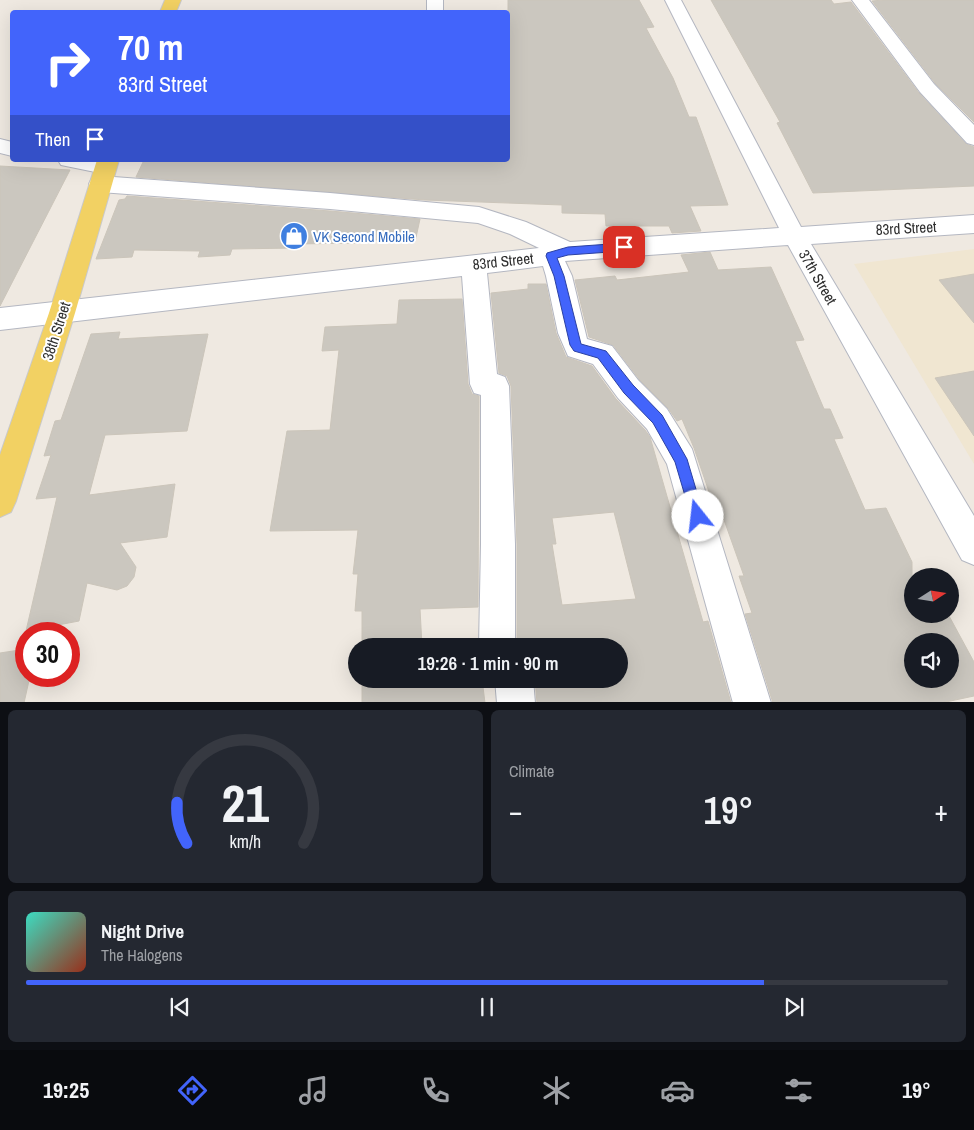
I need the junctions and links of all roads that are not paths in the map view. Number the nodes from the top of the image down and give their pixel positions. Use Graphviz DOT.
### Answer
graph roads {
  1 [pos="673,0"];
  2 [pos="860,0"];
  3 [pos="974,138"];
  4 [pos="76,162"];
  5 [pos="104,170"];
  6 [pos="974,224"];
  7 [pos="794,235"];
  8 [pos="559,254"];
  9 [pos="474,264"];
  10 [pos="62,313"];
  11 [pos="0,318"];
  12 [pos="0,501"];
  13 [pos="974,548"];
  14 [pos="497,638"];
  15 [pos="515,688"];
  16 [pos="516,702"];
  17 [pos="752,702"];
  1 -- 7 [label="street, 37th Street"];
  2 -- 3 [label="street"];
  4 -- 5 [label="street"];
  5 -- 8 [label="street"];
  5 -- 10 [label="main road, 38th Street"];
  6 -- 7 [label="street, 83rd Street"];
  7 -- 8 [label="street, 83rd Street"];
  7 -- 13 [label="street, 37th Street"];
  8 -- 9 [label="street, 83rd Street"];
  8 -- 17 [label="street"];
  9 -- 10 [label="street, 83rd Street"];
  9 -- 14 [label="street"];
  10 -- 11 [label="street, 83rd Street"];
  10 -- 12 [label="main road, 38th Street"];
  15 -- 16 [label="street"];
}
